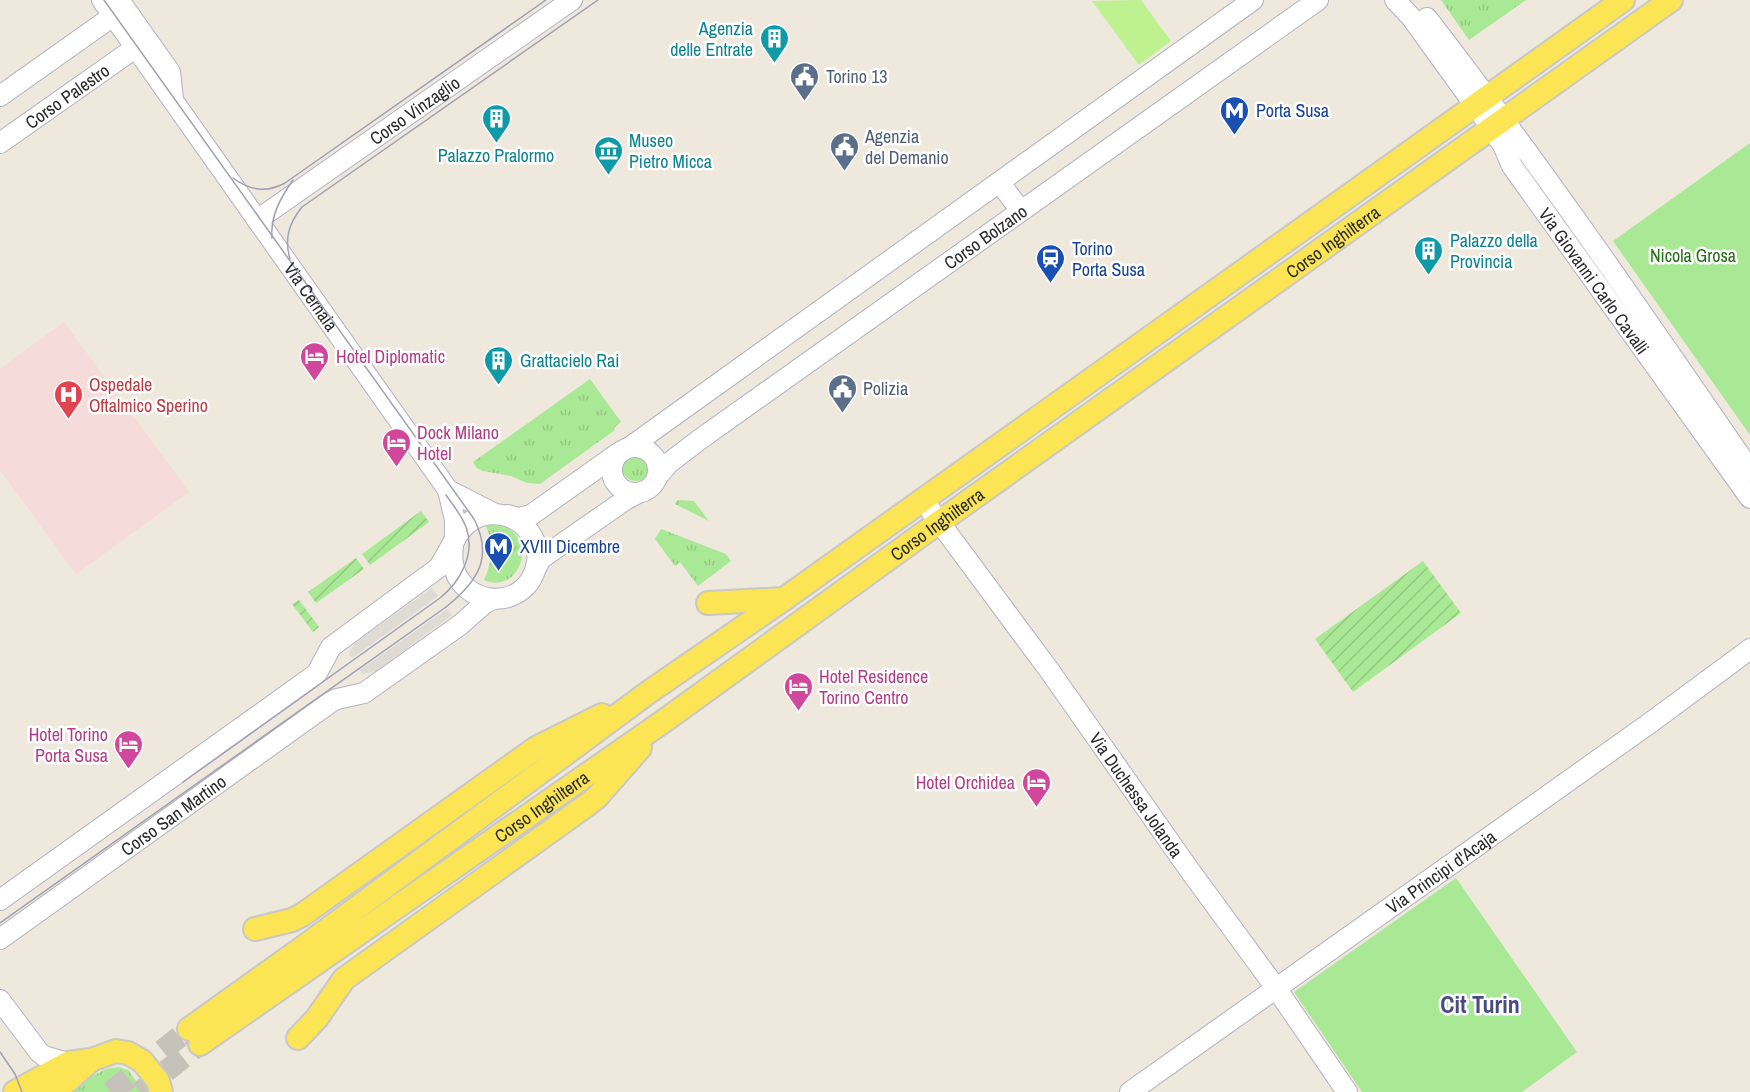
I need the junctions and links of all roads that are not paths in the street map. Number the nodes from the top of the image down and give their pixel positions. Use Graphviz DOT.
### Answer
graph roads {
  1 [pos="572,0"];
  2 [pos="1253,0"];
  3 [pos="1318,0"];
  4 [pos="1395,0"];
  5 [pos="1415,0"];
  6 [pos="1623,0"];
  7 [pos="1671,0"];
  8 [pos="111,5"];
  9 [pos="135,48"];
  10 [pos="1449,56"];
  11 [pos="0,96"];
  12 [pos="1481,102"];
  13 [pos="173,103"];
  14 [pos="1497,124"];
  15 [pos="0,143"];
  16 [pos="1000,183"];
  17 [pos="1021,211"];
  18 [pos="257,220"];
  19 [pos="626,449"];
  20 [pos="1750,470"];
  21 [pos="658,476"];
  22 [pos="448,490"];
  23 [pos="638,493"];
  24 [pos="1750,498"];
  25 [pos="923,500"];
  26 [pos="498,514"];
  27 [pos="939,522"];
  28 [pos="454,543"];
  29 [pos="536,568"];
  30 [pos="494,599"];
  31 [pos="784,599"];
  32 [pos="708,603"];
  33 [pos="1750,649"];
  34 [pos="649,692"];
  35 [pos="664,721"];
  36 [pos="0,900"];
  37 [pos="255,929"];
  38 [pos="0,939"];
  39 [pos="1276,988"];
  40 [pos="0,1000"];
  41 [pos="298,1038"];
  42 [pos="92,1060"];
  43 [pos="68,1063"];
  44 [pos="162,1088"];
  45 [pos="15,1092"];
  46 [pos="49,1092"];
  47 [pos="1130,1092"];
  48 [pos="1347,1092"];
  1 -- 18 [label="street, Corso Vinzaglio"];
  2 -- 16 [label="street, Corso Bolzano"];
  3 -- 17 [label="street, Corso Bolzano"];
  4 -- 10 [label="street"];
  5 -- 10 [label="street"];
  6 -- 12 [label="main road, Corso Inghilterra"];
  7 -- 14 [label="main road, Corso Inghilterra"];
  8 -- 9 [label="street, Via Cernaia"];
  8 -- 11 [label="street"];
  8 -- 13 [label="street"];
  9 -- 13 [label="street, Via Cernaia"];
  9 -- 15 [label="street, Corso Palestro"];
  10 -- 12 [label="street, Via Giovanni Carlo Cavalli"];
  12 -- 14 [label="street, Via Giovanni Carlo Cavalli"];
  12 -- 25 [label="main road, Corso Inghilterra"];
  13 -- 18 [label="street, Via Cernaia"];
  14 -- 20 [label="street, Via Giovanni Carlo Cavalli"];
  14 -- 24 [label="street, Via Giovanni Carlo Cavalli"];
  14 -- 27 [label="main road, Corso Inghilterra"];
  16 -- 17 [label="street"];
  16 -- 19 [label="street, Corso Bolzano"];
  17 -- 21 [label="street, Corso Bolzano"];
  18 -- 22 [label="street, Via Cernaia"];
  19 -- 21 [label="street"];
  19 -- 23 [label="street"];
  19 -- 26 [label="street, Corso Bolzano"];
  21 -- 23 [label="street"];
  22 -- 26 [label="street, Via Cernaia"];
  22 -- 28 [label="street, Via Cernaia"];
  23 -- 29 [label="street"];
  25 -- 27 [label="street, Via Duchessa Jolanda"];
  25 -- 31 [label="main road, Corso Inghilterra"];
  26 -- 28 [label="street"];
  26 -- 29 [label="street"];
  27 -- 35 [label="main road, Corso Inghilterra"];
  27 -- 39 [label="street, Via Duchessa Jolanda"];
  28 -- 30 [label="street"];
  28 -- 36 [label="street, Corso San Martino"];
  29 -- 30 [label="street"];
  30 -- 38 [label="street, Corso San Martino"];
  31 -- 32 [label="main road"];
  31 -- 34 [label="main road, Corso Inghilterra"];
  33 -- 39 [label="street, Via Principi d'Acaja"];
  34 -- 35 [label="main road, Corso Inghilterra"];
  34 -- 37 [label="main road"];
  35 -- 41 [label="main road"];
  39 -- 47 [label="street, Via Principi d'Acaja"];
  39 -- 48 [label="street, Via Duchessa Jolanda"];
  40 -- 43 [label="street"];
  42 -- 43 [label="main road"];
  42 -- 44 [label="main road"];
  42 -- 46 [label="main road"];
  43 -- 45 [label="main road"];
}
